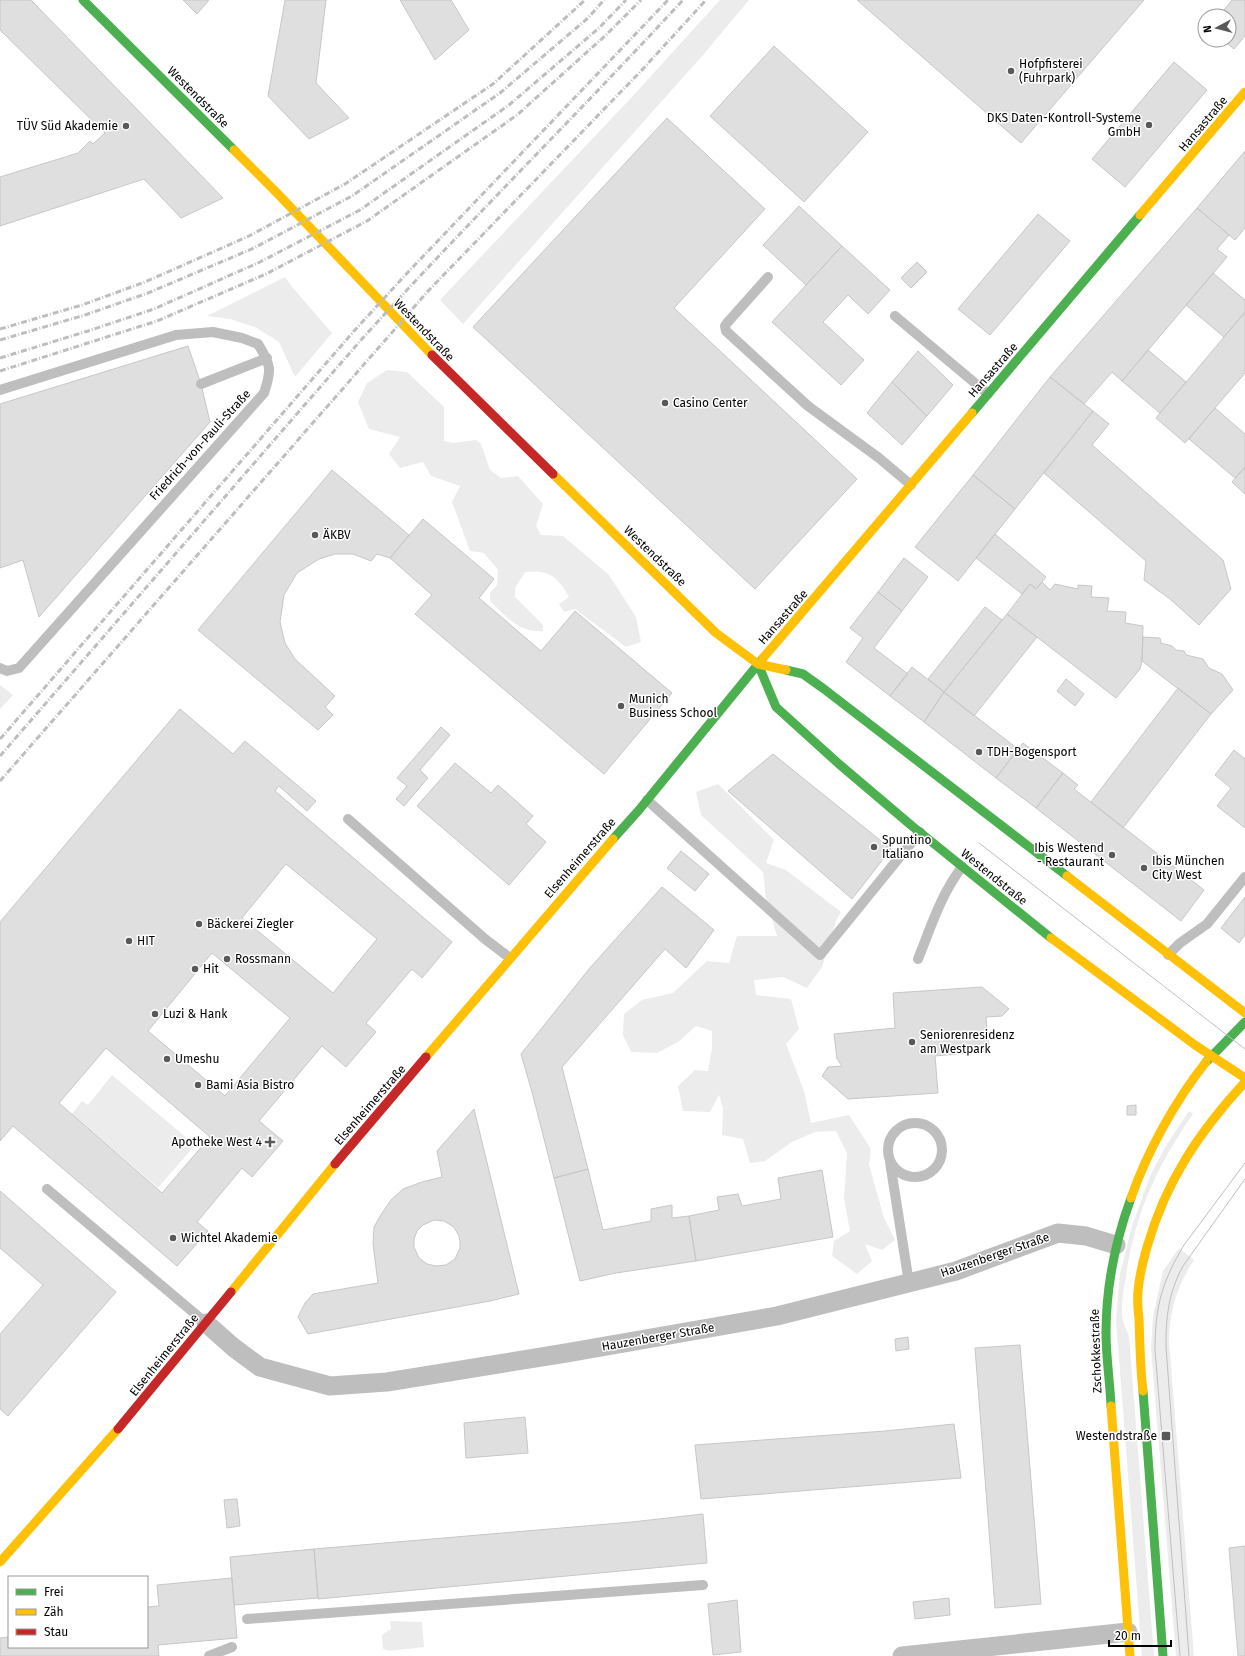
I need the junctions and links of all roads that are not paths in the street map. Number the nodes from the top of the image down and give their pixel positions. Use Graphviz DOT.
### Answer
graph roads {
  1 [pos="83,0"];
  2 [pos="1245,92"];
  3 [pos="768,277"];
  4 [pos="895,316"];
  5 [pos="267,358"];
  6 [pos="201,384"];
  7 [pos="0,390"];
  8 [pos="988,394"];
  9 [pos="911,484"];
  10 [pos="758,664"];
  11 [pos="0,668"];
  12 [pos="647,800"];
  13 [pos="348,819"];
  14 [pos="920,832"];
  15 [pos="962,867"];
  16 [pos="1245,877"];
  17 [pos="1168,955"];
  18 [pos="510,958"];
  19 [pos="918,959"];
  20 [pos="1245,1013"];
  21 [pos="1245,1022"];
  22 [pos="1211,1056"];
  23 [pos="1245,1078"];
  24 [pos="1245,1082"];
  25 [pos="890,1160"];
  26 [pos="918,1177"];
  27 [pos="47,1189"];
  28 [pos="894,1189"];
  29 [pos="1116,1245"];
  30 [pos="909,1283"];
  31 [pos="206,1323"];
  32 [pos="0,1562"];
  33 [pos="703,1586"];
  34 [pos="247,1619"];
  35 [pos="1128,1632"];
  36 [pos="232,1647"];
  37 [pos="209,1656"];
  38 [pos="902,1656"];
  39 [pos="1130,1656"];
  40 [pos="1163,1656"];
  1 -- 10 [label="main road, Westendstraße"];
  2 -- 8 [label="main road, Hansastraße"];
  3 -- 9 [label="lane"];
  4 -- 8 [label="lane"];
  5 -- 6 [label="lane"];
  5 -- 7 [label="lane"];
  5 -- 11 [label="lane, Friedrich-von-Pauli-Straße"];
  8 -- 9 [label="main road, Hansastraße"];
  9 -- 10 [label="main road, Hansastraße"];
  10 -- 12 [label="main road, Elsenheimerstraße"];
  10 -- 14 [label="main road, Westendstraße"];
  10 -- 17 [label="main road, Westendstraße"];
  12 -- 14 [label="lane"];
  12 -- 18 [label="main road, Elsenheimerstraße"];
  13 -- 18 [label="lane"];
  14 -- 15 [label="main road, Westendstraße"];
  15 -- 19 [label="lane"];
  15 -- 22 [label="main road, Westendstraße"];
  16 -- 17 [label="lane"];
  17 -- 20 [label="main road, Westendstraße"];
  18 -- 31 [label="main road, Elsenheimerstraße"];
  21 -- 22 [label="main road, Zschokkestraße"];
  22 -- 23 [label="main road, Westendstraße"];
  22 -- 29 [label="main road, Zschokkestraße"];
  24 -- 40 [label="main road"];
  25 -- 26 [label="lane"];
  25 -- 26 [label="lane"];
  25 -- 28 [label="lane"];
  26 -- 28 [label="lane"];
  27 -- 31 [label="lane"];
  28 -- 30 [label="lane"];
  29 -- 30 [label="street, Hauzenberger Straße"];
  29 -- 35 [label="main road, Zschokkestraße"];
  30 -- 31 [label="street, Hauzenberger Straße"];
  31 -- 32 [label="main road, Elsenheimerstraße"];
  33 -- 34 [label="lane"];
  35 -- 38 [label="street"];
  35 -- 39 [label="main road, Zschokkestraße"];
  36 -- 37 [label="lane"];
}
